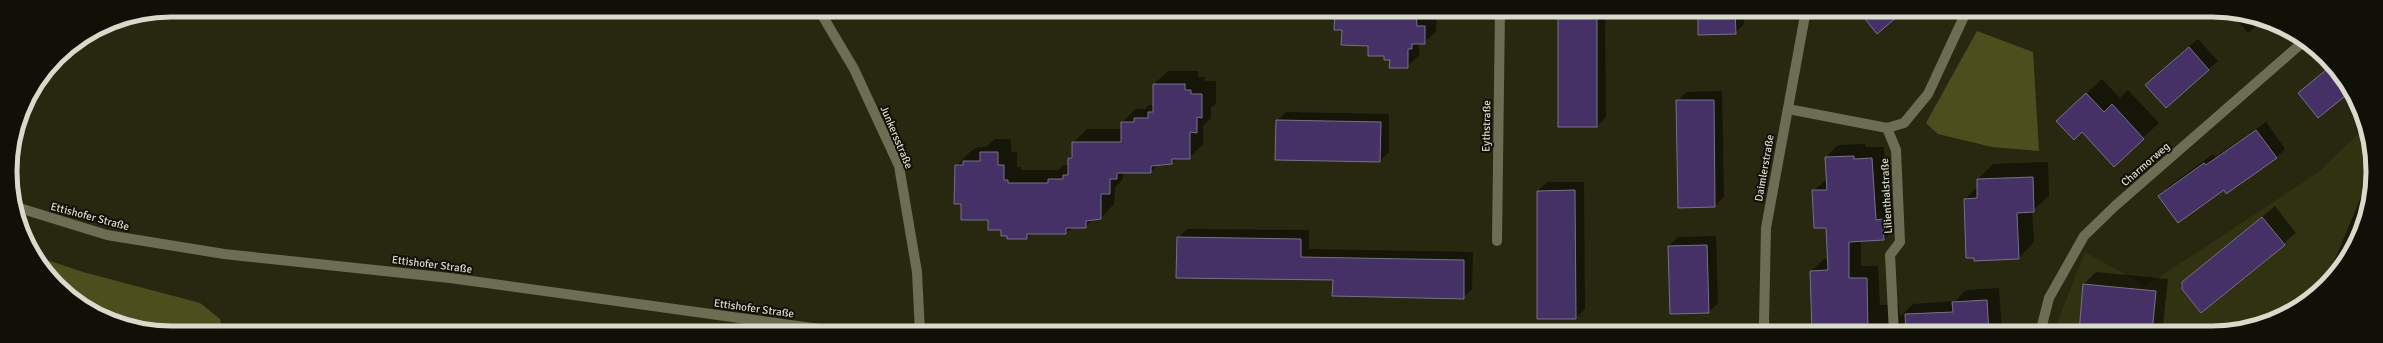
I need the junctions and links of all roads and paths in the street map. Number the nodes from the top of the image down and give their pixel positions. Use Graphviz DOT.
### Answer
graph roads {
  1 [pos="822,17"];
  2 [pos="1500,17"];
  3 [pos="1805,17"];
  4 [pos="1964,17"];
  5 [pos="2300,45"];
  6 [pos="1788,109"];
  7 [pos="1887,128"];
  8 [pos="21,209"];
  9 [pos="1497,242"];
  10 [pos="797,326"];
  11 [pos="920,326"];
  12 [pos="1765,326"];
  13 [pos="1894,326"];
  14 [pos="2042,326"];
  1 -- 11 [label="street, Junkersstraße"];
  2 -- 9 [label="street, Eythstraße"];
  3 -- 6 [label="street, Daimlerstraße"];
  4 -- 7 [label="street"];
  5 -- 14 [label="street, Charmorweg"];
  6 -- 7 [label="street"];
  6 -- 12 [label="street, Daimlerstraße"];
  7 -- 13 [label="street, Lilienthalstraße"];
  8 -- 10 [label="street, Ettishofer Straße"];
}
